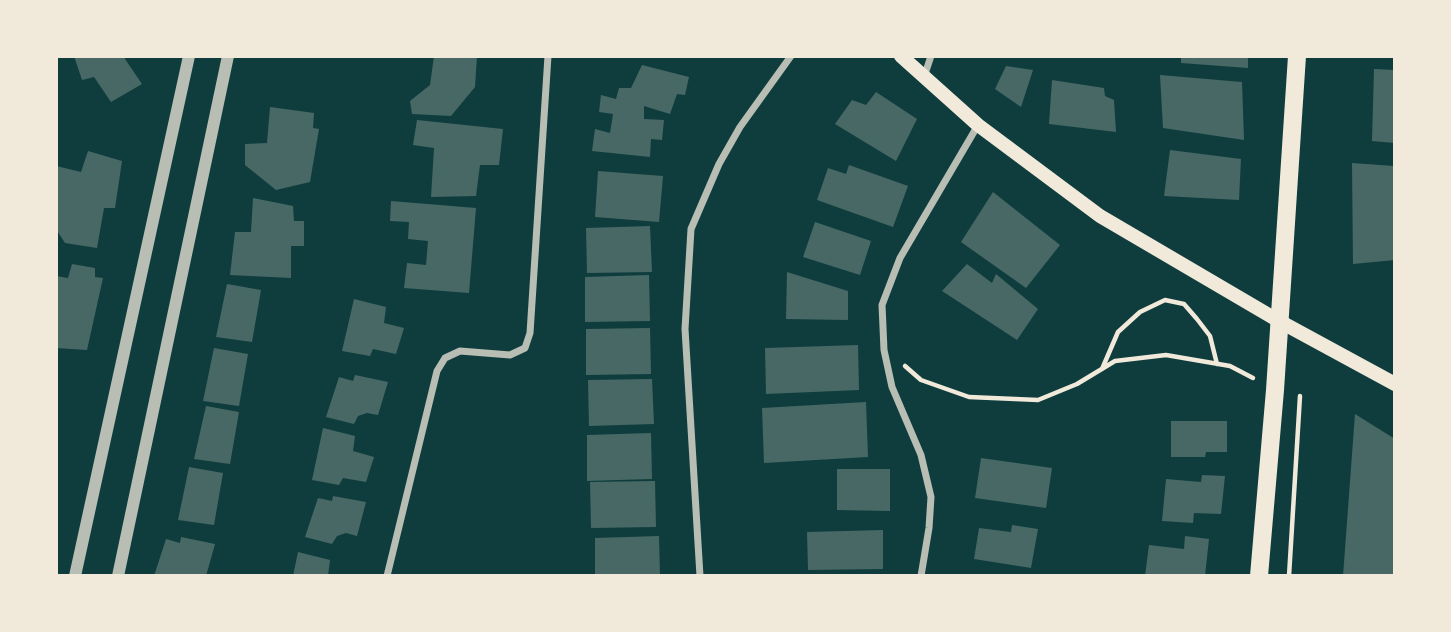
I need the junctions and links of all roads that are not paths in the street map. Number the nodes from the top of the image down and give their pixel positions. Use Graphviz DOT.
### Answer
graph roads {
  1 [pos="189,56"];
  2 [pos="228,56"];
  3 [pos="548,56"];
  4 [pos="791,56"];
  5 [pos="901,56"];
  6 [pos="931,56"];
  7 [pos="1297,56"];
  8 [pos="924,78"];
  9 [pos="978,125"];
  10 [pos="1279,321"];
  11 [pos="1395,384"];
  12 [pos="75,576"];
  13 [pos="118,576"];
  14 [pos="387,576"];
  15 [pos="700,576"];
  16 [pos="921,576"];
  17 [pos="1259,576"];
  1 -- 12 [label="street"];
  2 -- 13 [label="street"];
  3 -- 14 [label="street"];
  4 -- 15 [label="street"];
  5 -- 8 [label="main road"];
  6 -- 8 [label="street"];
  7 -- 10 [label="main road"];
  8 -- 9 [label="main road"];
  9 -- 10 [label="main road"];
  9 -- 16 [label="street"];
  10 -- 11 [label="main road"];
  10 -- 17 [label="main road"];
}
